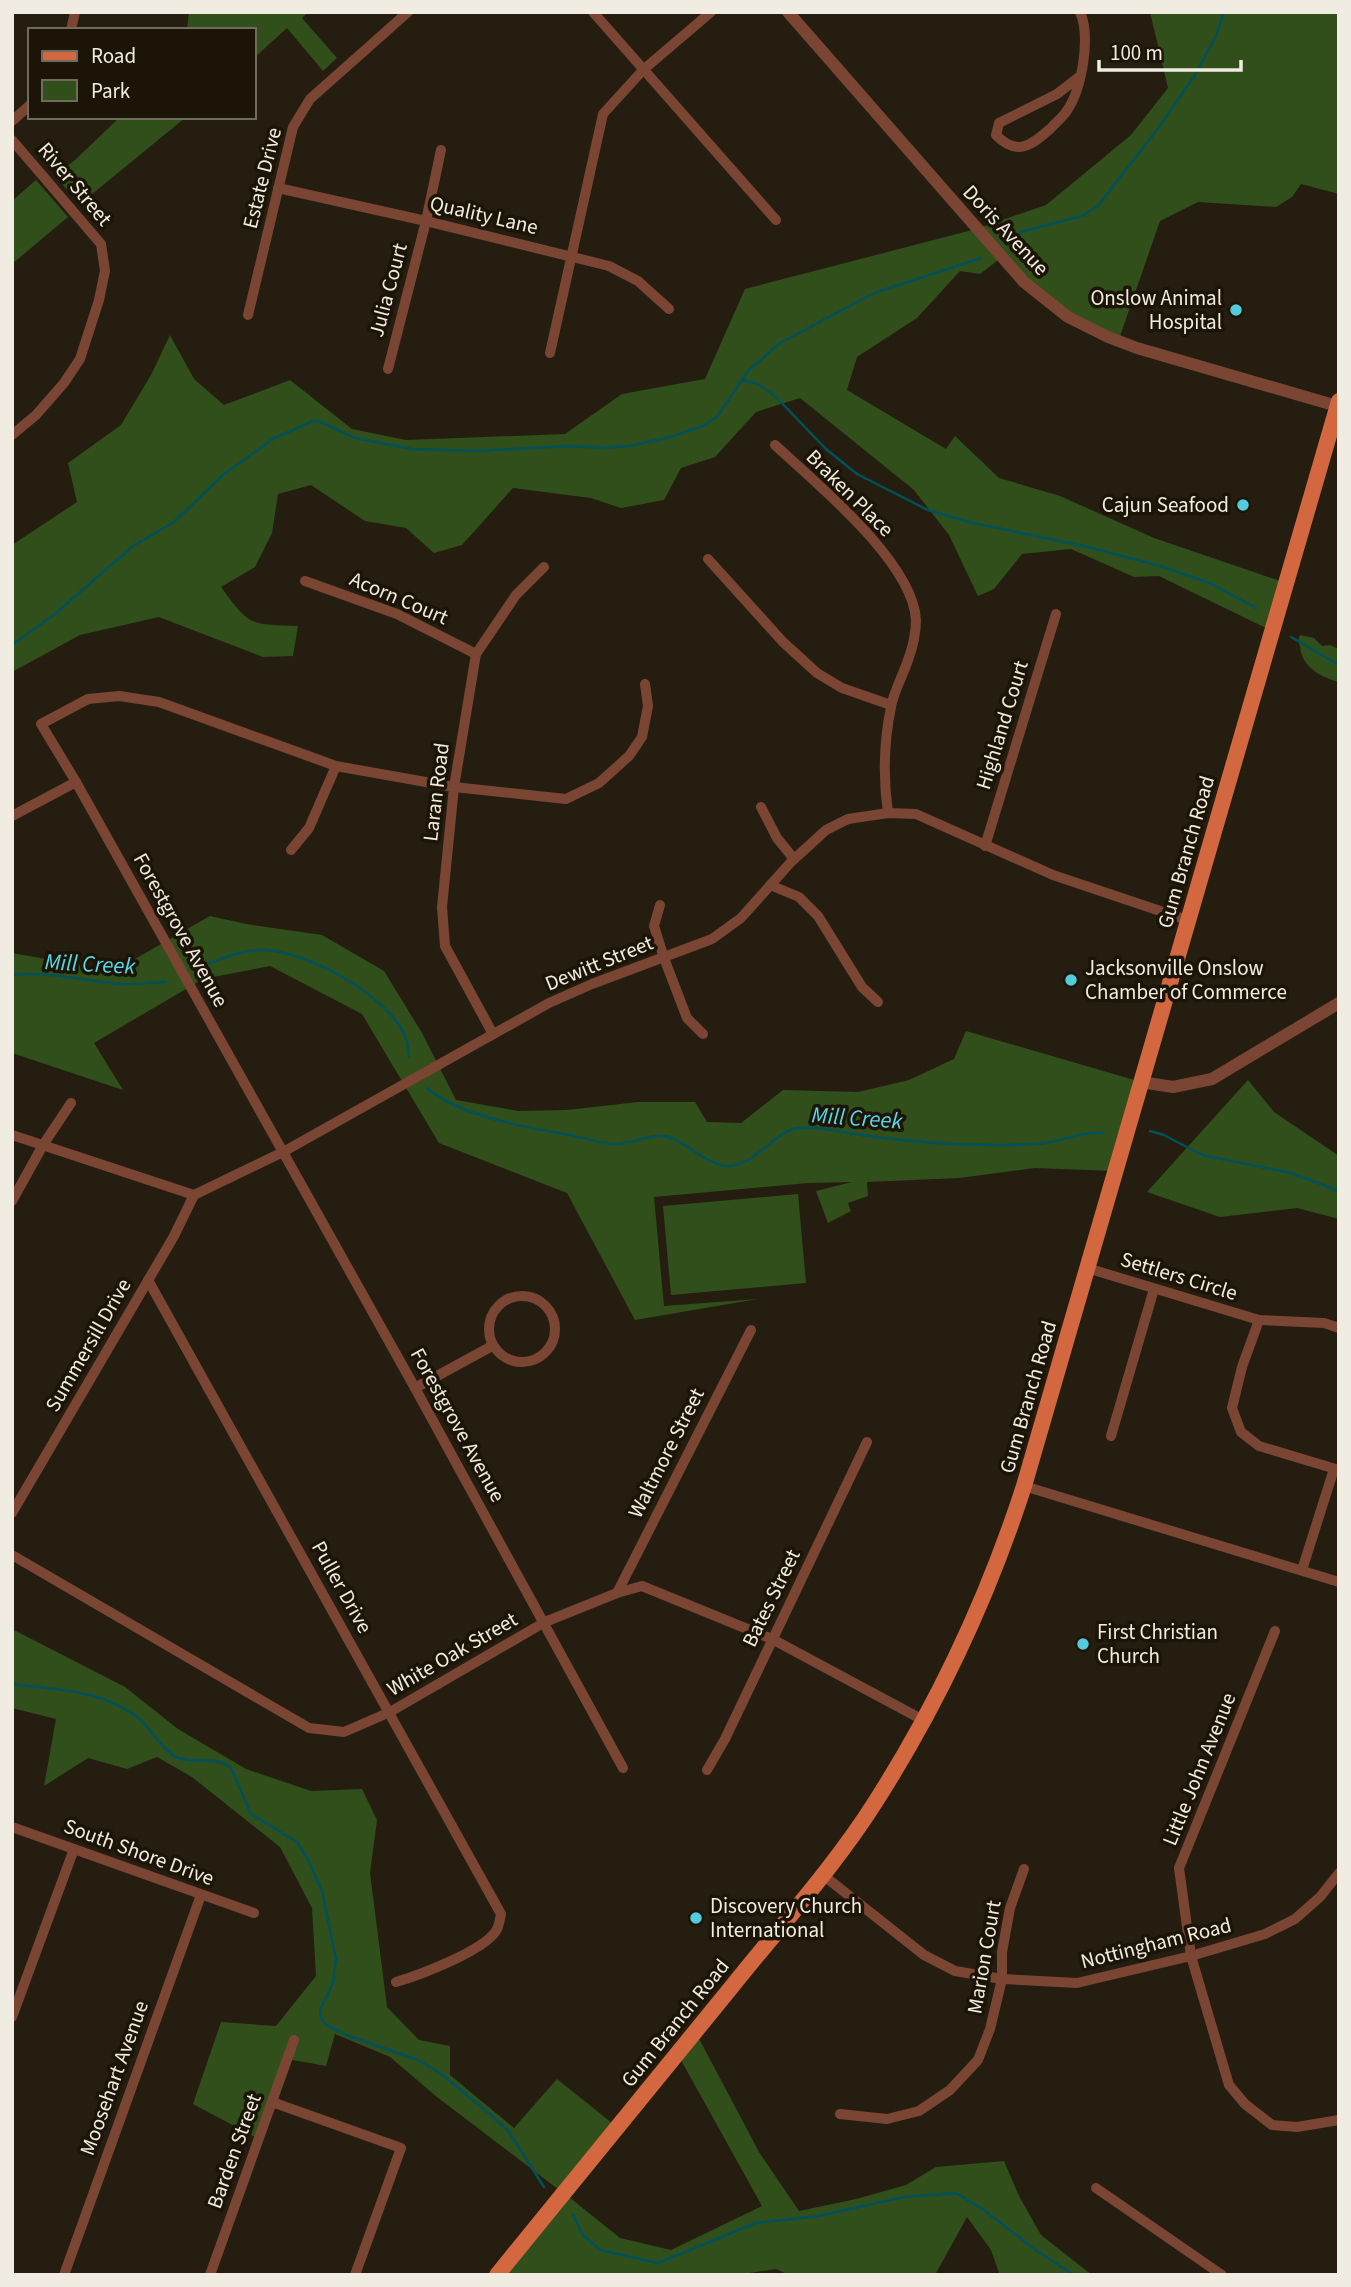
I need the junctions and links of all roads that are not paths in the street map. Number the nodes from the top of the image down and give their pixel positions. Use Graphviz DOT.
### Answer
graph roads {
  1 [pos="408,12"];
  2 [pos="593,12"];
  3 [pos="711,12"];
  4 [pos="788,12"];
  5 [pos="1080,12"];
  6 [pos="643,70"];
  7 [pos="1079,77"];
  8 [pos="28,107"];
  9 [pos="12,121"];
  10 [pos="12,140"];
  11 [pos="441,150"];
  12 [pos="278,188"];
  13 [pos="776,220"];
  14 [pos="426,221"];
  15 [pos="573,256"];
  16 [pos="669,309"];
  17 [pos="248,315"];
  18 [pos="550,354"];
  19 [pos="388,369"];
  20 [pos="1338,405"];
  21 [pos="12,435"];
  22 [pos="775,445"];
  23 [pos="708,559"];
  24 [pos="544,566"];
  25 [pos="305,581"];
  26 [pos="1056,614"];
  27 [pos="476,654"];
  28 [pos="645,684"];
  29 [pos="891,705"];
  30 [pos="336,766"];
  31 [pos="76,782"];
  32 [pos="454,788"];
  33 [pos="761,807"];
  34 [pos="888,813"];
  35 [pos="12,816"];
  36 [pos="985,846"];
  37 [pos="291,850"];
  38 [pos="794,859"];
  39 [pos="770,885"];
  40 [pos="660,905"];
  41 [pos="1187,920"];
  42 [pos="664,958"];
  43 [pos="878,1002"];
  44 [pos="1339,1003"];
  45 [pos="493,1034"];
  46 [pos="703,1034"];
  47 [pos="1141,1083"];
  48 [pos="71,1103"];
  49 [pos="12,1135"];
  50 [pos="43,1145"];
  51 [pos="283,1152"];
  52 [pos="194,1195"];
  53 [pos="12,1202"];
  54 [pos="1087,1268"];
  55 [pos="148,1280"];
  56 [pos="1154,1289"];
  57 [pos="1259,1320"];
  58 [pos="1339,1328"];
  59 [pos="751,1330"];
  60 [pos="492,1346"];
  61 [pos="415,1388"];
  62 [pos="1111,1436"];
  63 [pos="867,1442"];
  64 [pos="1336,1470"];
  65 [pos="1024,1486"];
  66 [pos="12,1513"];
  67 [pos="12,1555"];
  68 [pos="1302,1570"];
  69 [pos="1339,1582"];
  70 [pos="617,1593"];
  71 [pos="545,1622"];
  72 [pos="1275,1632"];
  73 [pos="772,1639"];
  74 [pos="390,1712"];
  75 [pos="923,1720"];
  76 [pos="624,1768"];
  77 [pos="707,1770"];
  78 [pos="12,1827"];
  79 [pos="74,1850"];
  80 [pos="1024,1869"];
  81 [pos="1339,1873"];
  82 [pos="823,1875"];
  83 [pos="201,1895"];
  84 [pos="254,1913"];
  85 [pos="1191,1956"];
  86 [pos="1002,1979"];
  87 [pos="396,1982"];
  88 [pos="12,2017"];
  89 [pos="294,2040"];
  90 [pos="272,2102"];
  91 [pos="840,2114"];
  92 [pos="1339,2120"];
  93 [pos="1096,2188"];
  94 [pos="65,2275"];
  95 [pos="210,2275"];
  96 [pos="355,2275"];
  97 [pos="496,2275"];
  98 [pos="1222,2275"];
  1 -- 12 [label="street, Estate Drive"];
  2 -- 6 [label="street"];
  3 -- 6 [label="street"];
  4 -- 20 [label="street, Doris Avenue"];
  5 -- 7 [label="street"];
  6 -- 13 [label="street"];
  6 -- 15 [label="street"];
  7 -- 7 [label="street"];
  8 -- 9 [label="street"];
  10 -- 21 [label="street, River Street"];
  11 -- 14 [label="street, Julia Court"];
  12 -- 14 [label="street, Quality Lane"];
  12 -- 17 [label="street, Estate Drive"];
  14 -- 15 [label="street, Quality Lane"];
  14 -- 19 [label="street, Julia Court"];
  15 -- 16 [label="street, Quality Lane"];
  15 -- 18 [label="street"];
  20 -- 41 [label="main road, Gum Branch Road"];
  22 -- 29 [label="street, Braken Place"];
  23 -- 29 [label="street"];
  24 -- 27 [label="street, Laran Road"];
  25 -- 27 [label="street, Acorn Court"];
  26 -- 36 [label="street, Highland Court"];
  27 -- 32 [label="street, Laran Road"];
  28 -- 32 [label="street, Forestgrove Avenue"];
  29 -- 34 [label="street, Braken Place"];
  30 -- 31 [label="street, Forestgrove Avenue"];
  30 -- 32 [label="street, Forestgrove Avenue"];
  30 -- 37 [label="street"];
  31 -- 35 [label="street"];
  31 -- 51 [label="street, Forestgrove Avenue"];
  32 -- 45 [label="street, Laran Road"];
  33 -- 38 [label="street"];
  34 -- 36 [label="street, Dewitt Street"];
  34 -- 38 [label="street, Dewitt Street"];
  36 -- 41 [label="street, Dewitt Street"];
  38 -- 39 [label="street, Dewitt Street"];
  39 -- 42 [label="street, Dewitt Street"];
  39 -- 43 [label="street"];
  40 -- 42 [label="street"];
  41 -- 47 [label="main road, Gum Branch Road"];
  42 -- 45 [label="street, Dewitt Street"];
  42 -- 46 [label="street"];
  44 -- 47 [label="street"];
  45 -- 51 [label="street, Dewitt Street"];
  47 -- 54 [label="main road, Gum Branch Road"];
  48 -- 50 [label="street"];
  49 -- 50 [label="street"];
  50 -- 52 [label="street"];
  50 -- 53 [label="street"];
  51 -- 52 [label="street, Dewitt Street"];
  51 -- 61 [label="street, Forestgrove Avenue"];
  52 -- 55 [label="street, Summersill Drive"];
  54 -- 56 [label="street, Settlers Circle"];
  54 -- 65 [label="main road, Gum Branch Road"];
  55 -- 66 [label="street, Summersill Drive"];
  55 -- 74 [label="street, Puller Drive"];
  56 -- 57 [label="street, Settlers Circle"];
  56 -- 62 [label="street"];
  57 -- 58 [label="street, Settlers Circle"];
  57 -- 64 [label="street, Settlers Circle"];
  59 -- 70 [label="street, Waltmore Street"];
  60 -- 60 [label="street"];
  60 -- 61 [label="street"];
  61 -- 71 [label="street, Forestgrove Avenue"];
  63 -- 73 [label="street, Bates Street"];
  64 -- 68 [label="street"];
  65 -- 68 [label="street"];
  65 -- 75 [label="main road, Gum Branch Road"];
  67 -- 74 [label="street, White Oak Street"];
  68 -- 69 [label="street"];
  70 -- 71 [label="street, White Oak Street"];
  70 -- 73 [label="street, White Oak Street"];
  71 -- 74 [label="street, White Oak Street"];
  71 -- 76 [label="street, Forestgrove Avenue"];
  72 -- 85 [label="street, Little John Avenue"];
  73 -- 75 [label="street, White Oak Street"];
  73 -- 77 [label="street, Bates Street"];
  74 -- 87 [label="street, Puller Drive"];
  75 -- 82 [label="main road, Gum Branch Road"];
  78 -- 79 [label="street, South Shore Drive"];
  79 -- 83 [label="street, South Shore Drive"];
  79 -- 88 [label="street"];
  80 -- 86 [label="street, Marion Court"];
  81 -- 85 [label="street, Nottingham Road"];
  82 -- 86 [label="street, Nottingham Road"];
  82 -- 97 [label="main road, Gum Branch Road"];
  83 -- 84 [label="street, South Shore Drive"];
  83 -- 94 [label="street, Moosehart Avenue"];
  85 -- 86 [label="street, Nottingham Road"];
  85 -- 92 [label="street, Little John Avenue"];
  86 -- 91 [label="street, Marion Court"];
  89 -- 90 [label="street, Barden Street"];
  90 -- 95 [label="street, Barden Street"];
  90 -- 96 [label="street"];
  93 -- 98 [label="street"];
}
